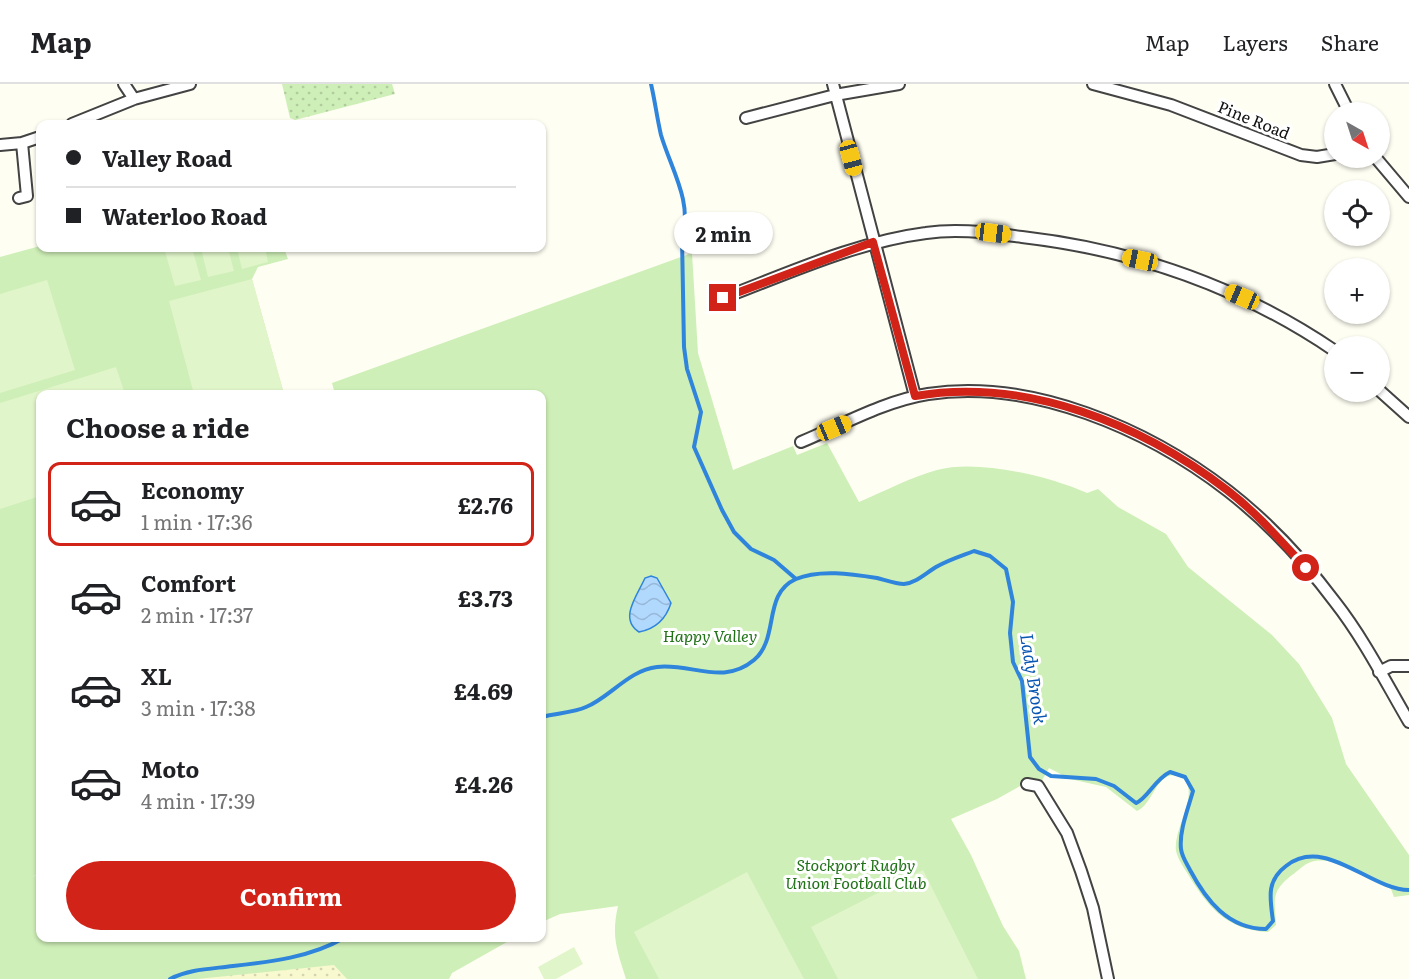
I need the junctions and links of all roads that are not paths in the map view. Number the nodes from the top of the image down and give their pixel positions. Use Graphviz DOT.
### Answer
graph roads {
  1 [pos="124,84"];
  2 [pos="190,84"];
  3 [pos="899,84"];
  4 [pos="1093,84"];
  5 [pos="1335,84"];
  6 [pos="834,89"];
  7 [pos="134,99"];
  8 [pos="1343,102"];
  9 [pos="746,118"];
  10 [pos="82,120"];
  11 [pos="36,138"];
  12 [pos="22,143"];
  13 [pos="0,145"];
  14 [pos="1324,156"];
  15 [pos="1384,168"];
  16 [pos="1409,197"];
  17 [pos="19,198"];
  18 [pos="873,242"];
  19 [pos="723,298"];
  20 [pos="1324,344"];
  21 [pos="915,396"];
  22 [pos="1390,400"];
  23 [pos="1409,417"];
  24 [pos="801,442"];
  25 [pos="1409,666"];
  26 [pos="1379,672"];
  27 [pos="1409,722"];
  28 [pos="1027,784"];
  29 [pos="1108,979"];
  1 -- 7 [label="street"];
  2 -- 7 [label="street"];
  3 -- 6 [label="street"];
  4 -- 14 [label="street, Pine Road"];
  5 -- 8 [label="street"];
  6 -- 9 [label="street"];
  6 -- 18 [label="street"];
  7 -- 10 [label="street"];
  11 -- 12 [label="street"];
  12 -- 13 [label="street"];
  12 -- 17 [label="street"];
  15 -- 16 [label="street"];
  18 -- 19 [label="street"];
  18 -- 20 [label="street"];
  18 -- 21 [label="street"];
  21 -- 24 [label="street"];
  21 -- 26 [label="street"];
  22 -- 23 [label="street"];
  25 -- 26 [label="street"];
  26 -- 27 [label="street"];
  28 -- 29 [label="street"];
}
